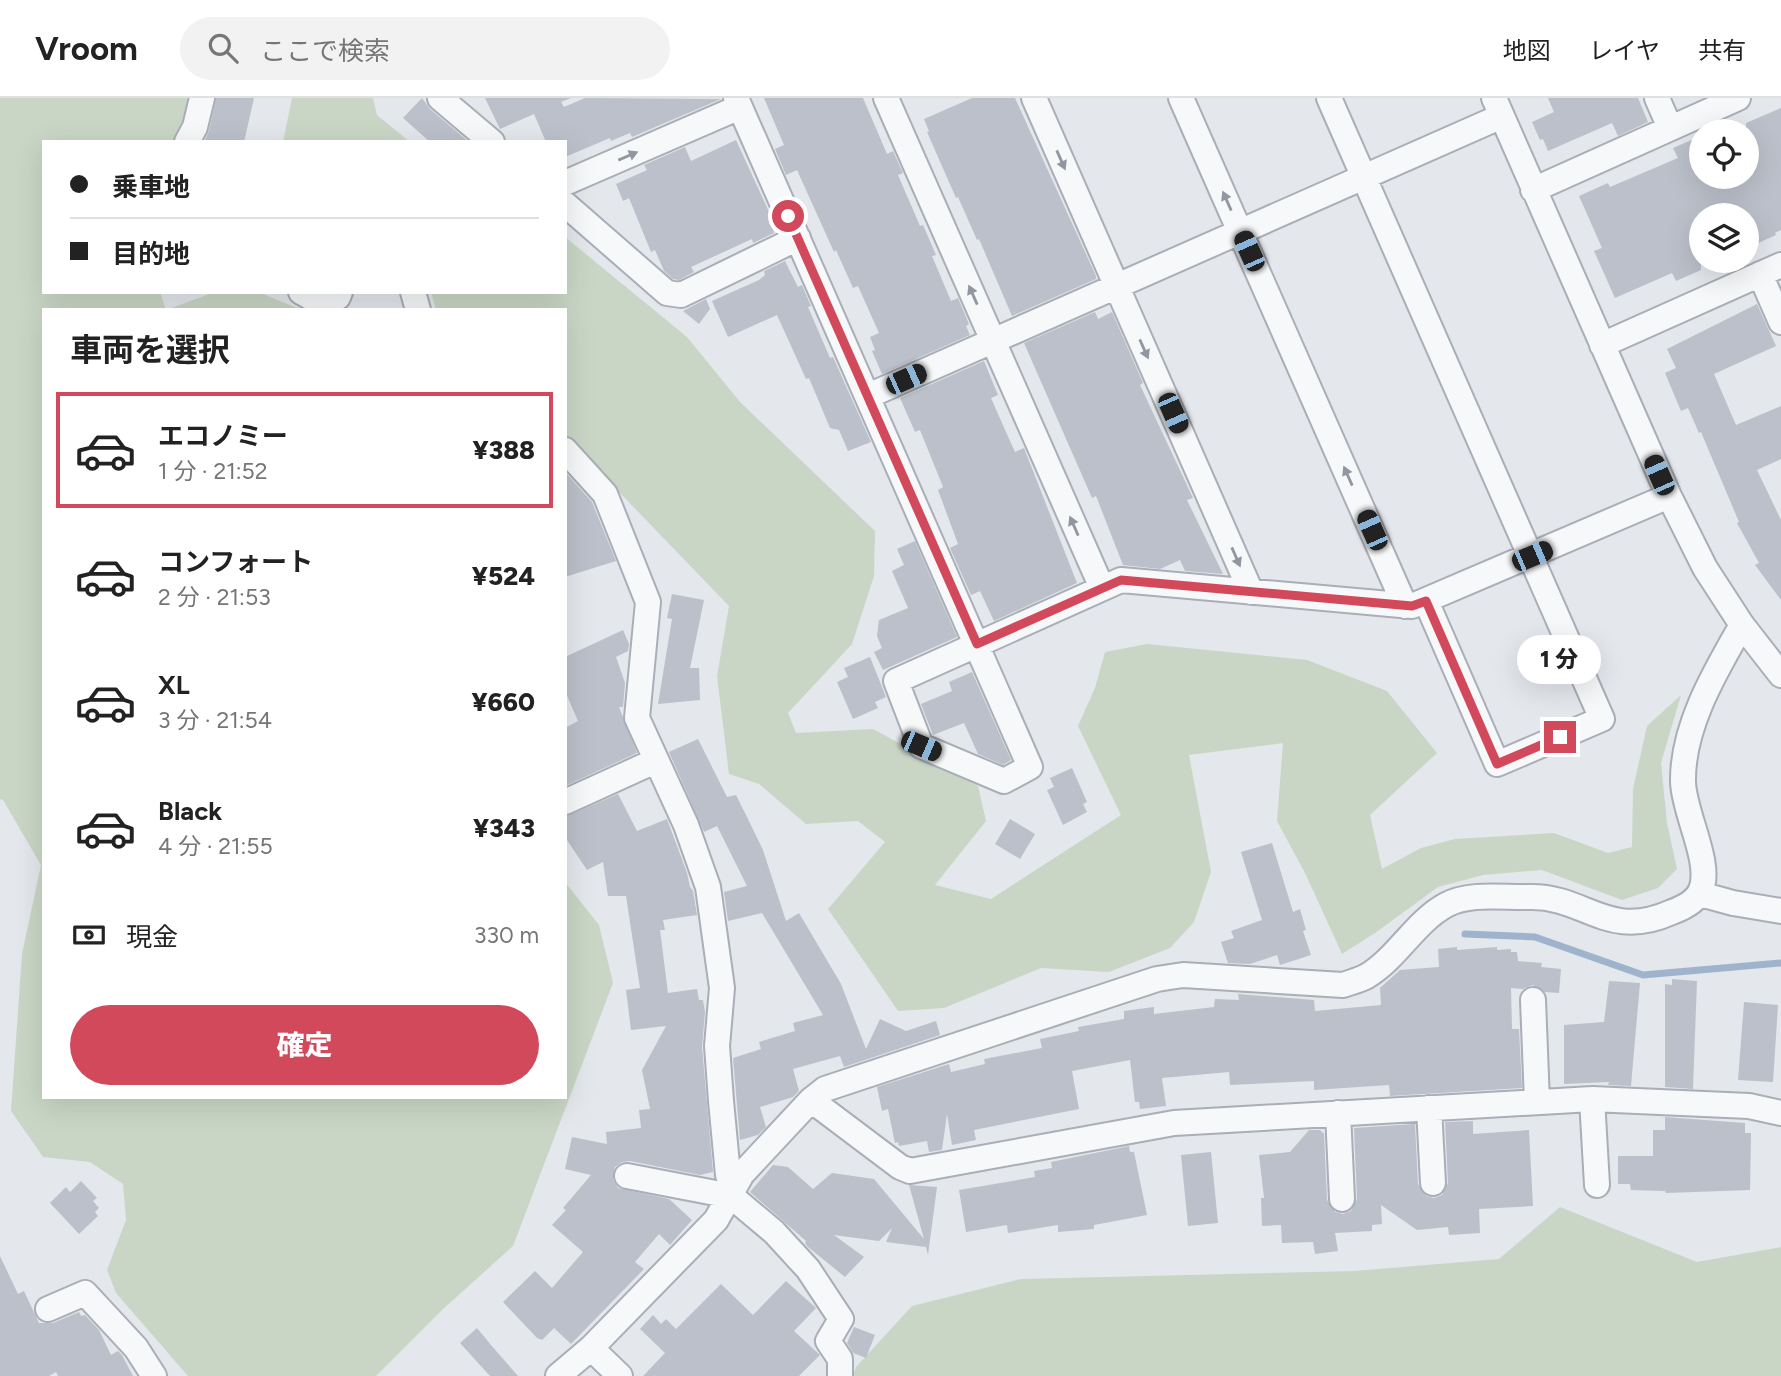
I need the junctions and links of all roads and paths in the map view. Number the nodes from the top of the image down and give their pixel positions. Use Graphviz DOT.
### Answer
graph roads {
  1 [pos="202,98"];
  2 [pos="440,98"];
  3 [pos="886,98"];
  4 [pos="1034,98"];
  5 [pos="1181,98"];
  6 [pos="1329,98"];
  7 [pos="1657,98"];
  8 [pos="1738,98"];
  9 [pos="738,103"];
  10 [pos="1498,107"];
  11 [pos="1670,128"];
  12 [pos="188,140"];
  13 [pos="490,140"];
  14 [pos="1364,178"];
  15 [pos="567,182"];
  16 [pos="1533,190"];
  17 [pos="567,206"];
  18 [pos="1240,231"];
  19 [pos="798,238"];
  20 [pos="1771,270"];
  21 [pos="1116,287"];
  22 [pos="1781,322"];
  23 [pos="992,340"];
  24 [pos="1602,345"];
  25 [pos="868,396"];
  26 [pos="567,452"];
  27 [pos="1669,496"];
  28 [pos="1532,556"];
  29 [pos="1102,588"];
  30 [pos="1251,592"];
  31 [pos="1416,604"];
  32 [pos="1742,625"];
  33 [pos="977,644"];
  34 [pos="1781,675"];
  35 [pos="655,761"];
  36 [pos="567,801"];
  37 [pos="1700,894"];
  38 [pos="1781,912"];
  39 [pos="1532,1000"];
  40 [pos="1592,1099"];
  41 [pos="811,1100"];
  42 [pos="1537,1102"];
  43 [pos="1429,1108"];
  44 [pos="1338,1113"];
  45 [pos="1781,1113"];
  46 [pos="627,1176"];
  47 [pos="1433,1183"];
  48 [pos="1597,1185"];
  49 [pos="732,1192"];
  50 [pos="1342,1199"];
  51 [pos="48,1309"];
  52 [pos="591,1348"];
  53 [pos="154,1376"];
  54 [pos="558,1376"];
  55 [pos="620,1376"];
  56 [pos="840,1376"];
  1 -- 12 [label="street"];
  2 -- 13 [label="street"];
  23 -- 3 [label="street, one-way"];
  4 -- 21 [label="street, one-way"];
  18 -- 5 [label="street, one-way"];
  6 -- 14 [label="street"];
  7 -- 11 [label="street"];
  8 -- 11 [label="street"];
  15 -- 9 [label="street, one-way"];
  9 -- 19 [label="street"];
  10 -- 14 [label="street"];
  10 -- 16 [label="street"];
  11 -- 16 [label="street"];
  14 -- 18 [label="street"];
  14 -- 28 [label="street"];
  16 -- 24 [label="street"];
  17 -- 19 [label="street"];
  18 -- 21 [label="street"];
  31 -- 18 [label="street, one-way"];
  19 -- 25 [label="street"];
  20 -- 22 [label="street"];
  20 -- 24 [label="street"];
  21 -- 23 [label="street"];
  21 -- 30 [label="street, one-way"];
  23 -- 25 [label="street"];
  29 -- 23 [label="street, one-way"];
  24 -- 27 [label="street"];
  25 -- 33 [label="street"];
  26 -- 35 [label="street"];
  27 -- 28 [label="street"];
  27 -- 32 [label="street"];
  28 -- 31 [label="street"];
  28 -- 31 [label="street"];
  29 -- 30 [label="street"];
  29 -- 33 [label="street"];
  30 -- 31 [label="street"];
  32 -- 34 [label="street"];
  32 -- 37 [label="street"];
  33 -- 33 [label="street"];
  35 -- 36 [label="street"];
  35 -- 49 [label="street"];
  37 -- 38 [label="street"];
  37 -- 41 [label="street"];
  39 -- 42 [label="street"];
  40 -- 42 [label="street"];
  40 -- 45 [label="street"];
  40 -- 48 [label="street"];
  41 -- 44 [label="street"];
  41 -- 49 [label="street"];
  42 -- 43 [label="street"];
  43 -- 44 [label="street"];
  43 -- 47 [label="street"];
  44 -- 50 [label="street"];
  46 -- 49 [label="street"];
  49 -- 52 [label="street"];
  49 -- 56 [label="street"];
  51 -- 53 [label="street"];
  52 -- 54 [label="street"];
  52 -- 55 [label="street"];
}
